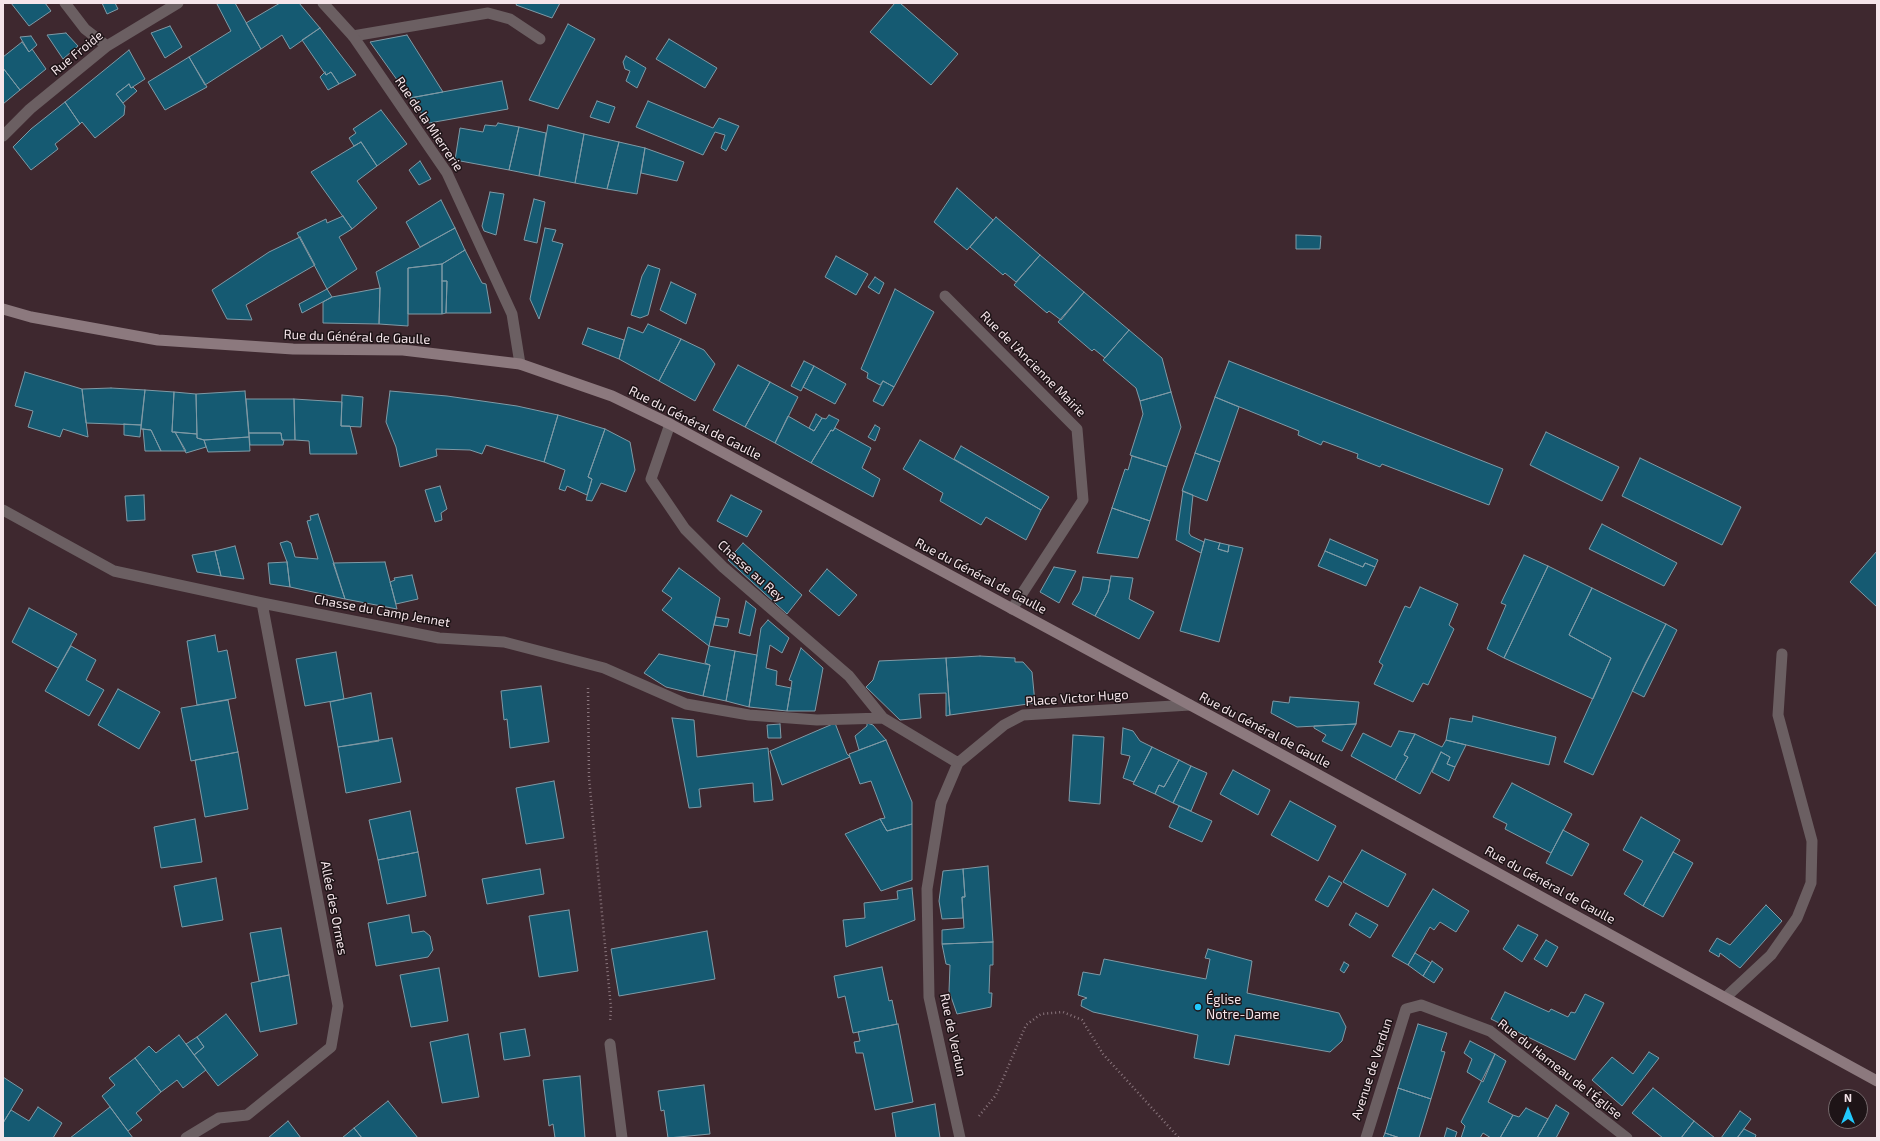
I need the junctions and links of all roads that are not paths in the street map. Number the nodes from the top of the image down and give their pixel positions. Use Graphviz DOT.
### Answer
graph roads {
  1 [pos="65,3"];
  2 [pos="178,3"];
  3 [pos="323,3"];
  4 [pos="353,36"];
  5 [pos="540,39"];
  6 [pos="107,46"];
  7 [pos="3,136"];
  8 [pos="945,296"];
  9 [pos="3,309"];
  10 [pos="520,364"];
  11 [pos="670,424"];
  12 [pos="3,510"];
  13 [pos="262,603"];
  14 [pos="1012,609"];
  15 [pos="1782,654"];
  16 [pos="1190,705"];
  17 [pos="883,718"];
  18 [pos="958,763"];
  19 [pos="926,889"];
  20 [pos="1726,997"];
  21 [pos="1406,1009"];
  22 [pos="610,1044"];
  23 [pos="1877,1080"];
  24 [pos="960,1134"];
  25 [pos="186,1138"];
  26 [pos="622,1138"];
  27 [pos="1366,1138"];
  28 [pos="1627,1138"];
  1 -- 6 [label="street"];
  2 -- 6 [label="street, Rue Froide"];
  3 -- 4 [label="street, Rue de la Mierrerie"];
  4 -- 5 [label="street"];
  4 -- 10 [label="street, Rue de la Mierrerie"];
  6 -- 7 [label="street, Rue Froide"];
  8 -- 14 [label="street, Rue de l'Ancienne Mairie"];
  9 -- 10 [label="main road, Rue du Général de Gaulle"];
  10 -- 11 [label="main road, Rue du Général de Gaulle"];
  11 -- 14 [label="main road, Rue du Général de Gaulle"];
  11 -- 17 [label="street, Chasse au Rey"];
  12 -- 13 [label="street, Chasse du Camp Jennet"];
  13 -- 17 [label="street, Chasse du Camp Jennet"];
  13 -- 25 [label="street, Allée des Ormes"];
  14 -- 16 [label="main road, Rue du Général de Gaulle"];
  15 -- 20 [label="street"];
  16 -- 18 [label="street, Place Victor Hugo"];
  16 -- 20 [label="main road, Rue du Général de Gaulle"];
  17 -- 18 [label="street"];
  18 -- 19 [label="street, Place Victor Hugo"];
  19 -- 24 [label="street, Rue de Verdun"];
  20 -- 23 [label="main road, Rue du Général de Gaulle"];
  21 -- 27 [label="street, Avenue de Verdun"];
  21 -- 28 [label="street, Rue du Hameau de l'Église"];
  22 -- 26 [label="street"];
}
